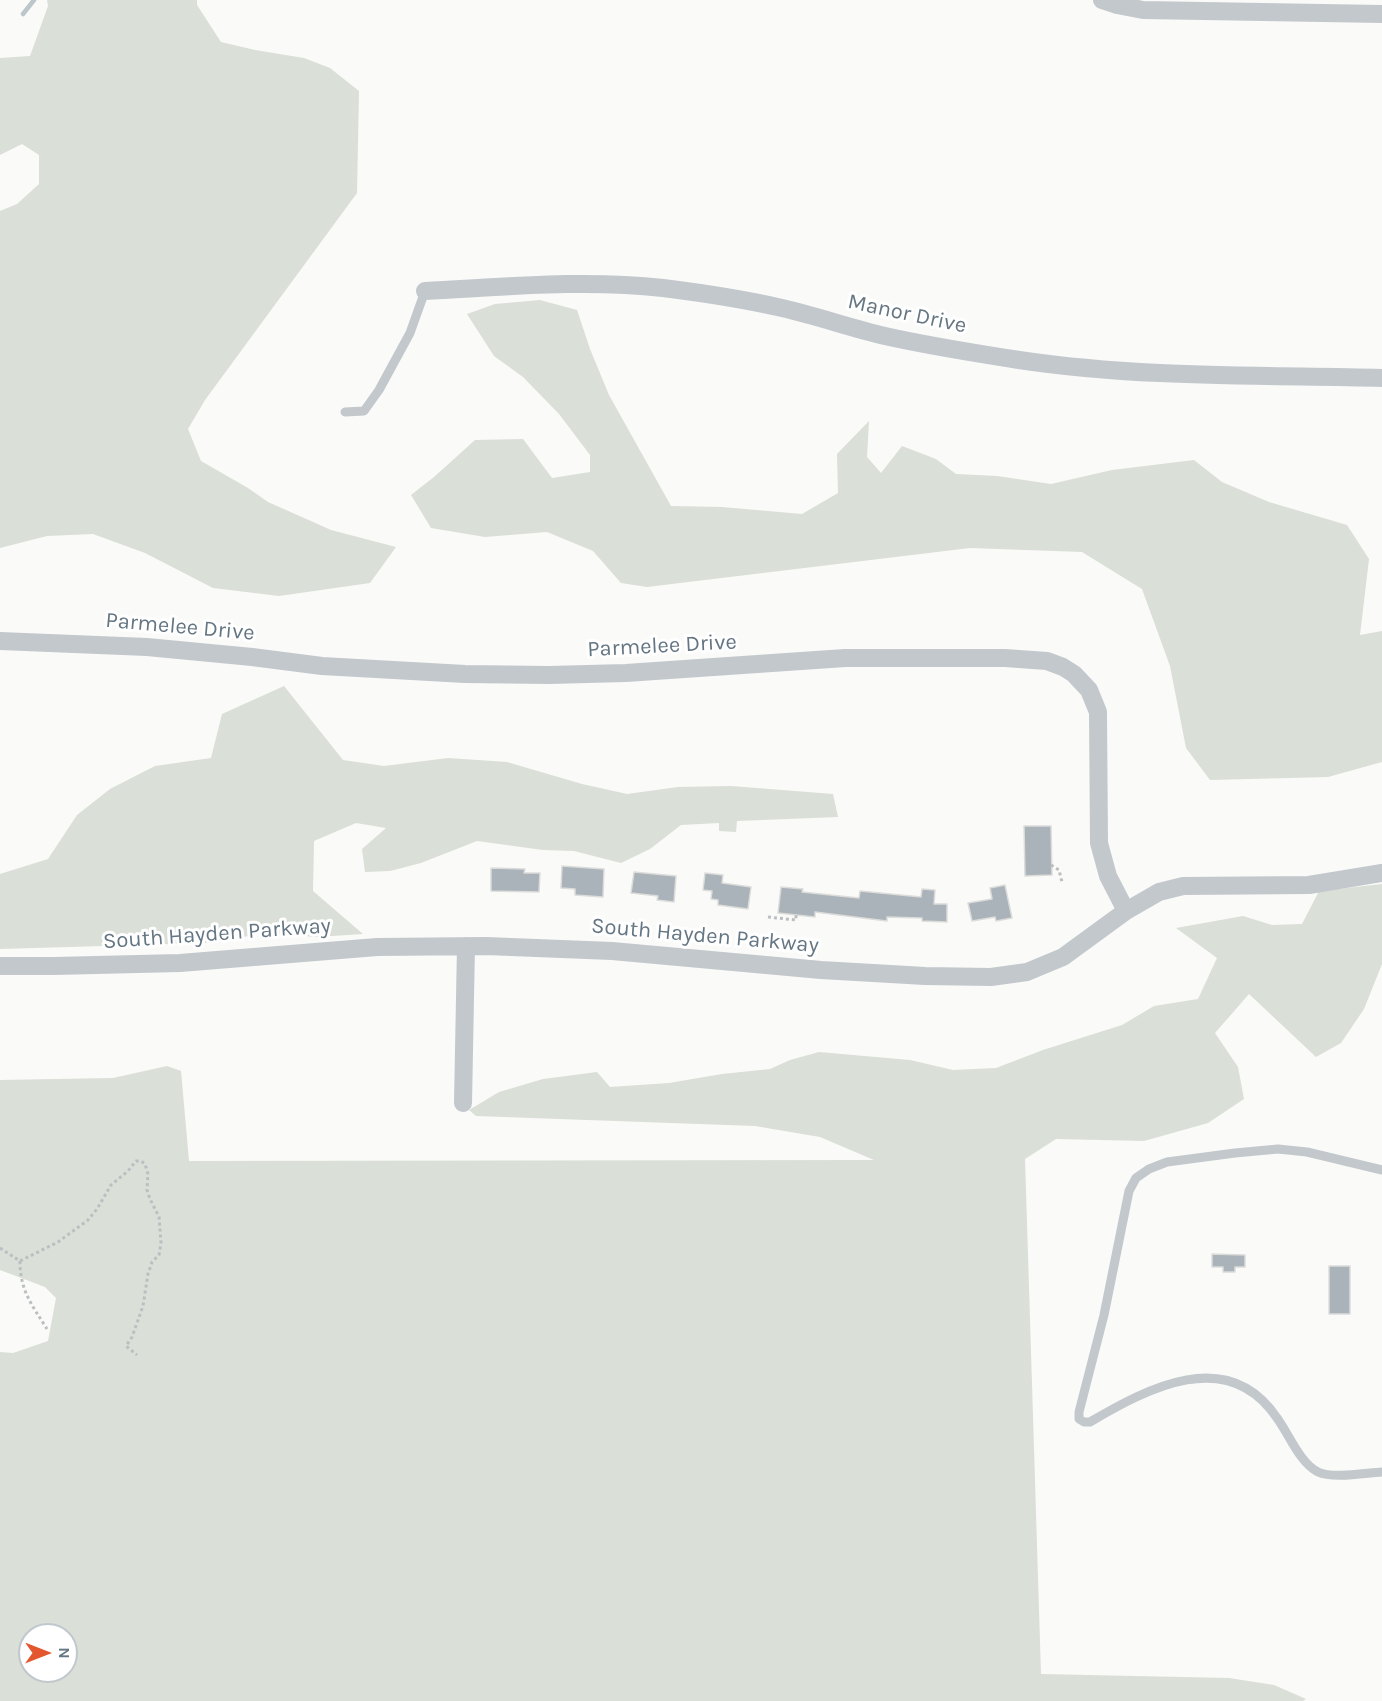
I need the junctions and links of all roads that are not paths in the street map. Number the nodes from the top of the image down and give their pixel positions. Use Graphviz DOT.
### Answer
graph roads {
  1 [pos="1102,0"];
  2 [pos="1382,14"];
  3 [pos="425,291"];
  4 [pos="1382,378"];
  5 [pos="345,412"];
  6 [pos="0,641"];
  7 [pos="1382,873"];
  8 [pos="1126,911"];
  9 [pos="466,946"];
  10 [pos="0,966"];
  11 [pos="463,1103"];
  12 [pos="1382,1170"];
  13 [pos="1382,1472"];
  1 -- 2 [label="street"];
  3 -- 4 [label="street, Manor Drive"];
  3 -- 5 [label="lane"];
  6 -- 8 [label="street, Parmelee Drive"];
  7 -- 8 [label="street, South Hayden Parkway"];
  8 -- 9 [label="street, South Hayden Parkway"];
  9 -- 10 [label="street, South Hayden Parkway"];
  9 -- 11 [label="street"];
  12 -- 13 [label="lane"];
}
